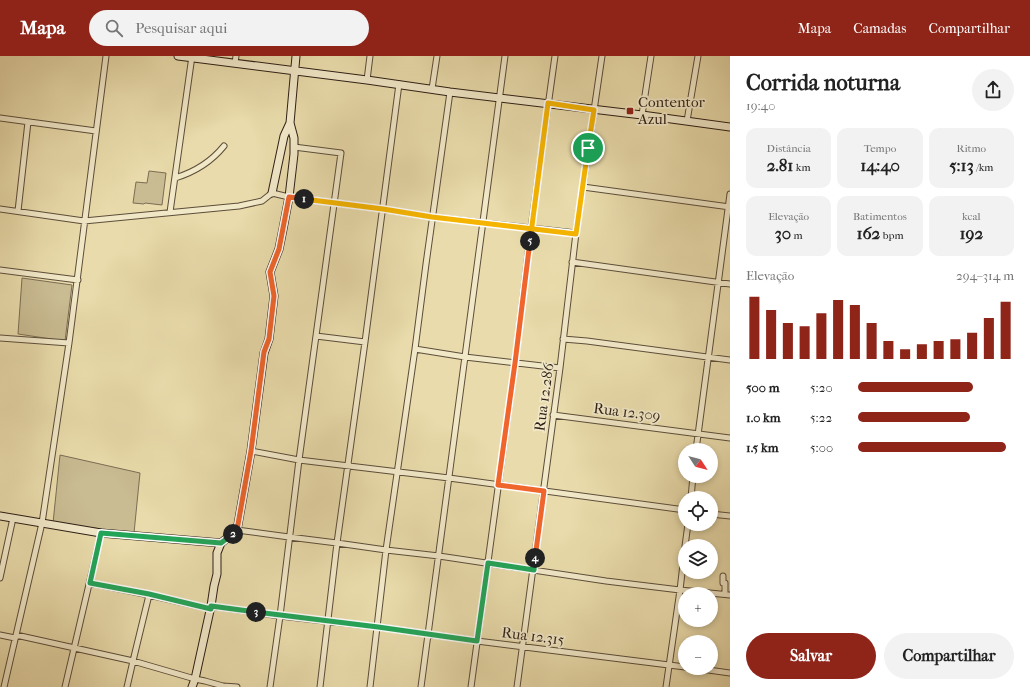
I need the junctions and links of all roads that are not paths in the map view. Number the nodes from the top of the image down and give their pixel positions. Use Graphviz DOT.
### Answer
graph roads {
  1 [pos="106,56"];
  2 [pos="178,56"];
  3 [pos="296,56"];
  4 [pos="370,56"];
  5 [pos="437,56"];
  6 [pos="505,56"];
  7 [pos="555,56"];
  8 [pos="602,56"];
  9 [pos="651,56"];
  10 [pos="698,56"];
  11 [pos="192,57"];
  12 [pos="236,60"];
  13 [pos="294,71"];
  14 [pos="367,80"];
  15 [pos="399,84"];
  16 [pos="432,89"];
  17 [pos="450,92"];
  18 [pos="499,97"];
  19 [pos="548,103"];
  20 [pos="594,110"];
  21 [pos="642,115"];
  22 [pos="0,118"];
  23 [pos="687,121"];
  24 [pos="28,122"];
  25 [pos="290,123"];
  26 [pos="730,127"];
  27 [pos="96,131"];
  28 [pos="224,146"];
  29 [pos="294,147"];
  30 [pos="175,178"];
  31 [pos="583,187"];
  32 [pos="272,193"];
  33 [pos="730,194"];
  34 [pos="289,197"];
  35 [pos="334,203"];
  36 [pos="729,207"];
  37 [pos="0,209"];
  38 [pos="383,209"];
  39 [pos="18,211"];
  40 [pos="170,212"];
  41 [pos="432,217"];
  42 [pos="84,221"];
  43 [pos="483,222"];
  44 [pos="531,228"];
  45 [pos="576,234"];
  46 [pos="572,262"];
  47 [pos="0,270"];
  48 [pos="78,280"];
  49 [pos="718,282"];
  50 [pos="730,284"];
  51 [pos="316,336"];
  52 [pos="0,338"];
  53 [pos="563,340"];
  54 [pos="365,342"];
  55 [pos="69,343"];
  56 [pos="415,349"];
  57 [pos="466,357"];
  58 [pos="708,357"];
  59 [pos="730,360"];
  60 [pos="515,363"];
  61 [pos="560,368"];
  62 [pos="553,415"];
  63 [pos="698,434"];
  64 [pos="730,438"];
  65 [pos="697,443"];
  66 [pos="251,451"];
  67 [pos="299,460"];
  68 [pos="347,465"];
  69 [pos="397,472"];
  70 [pos="449,478"];
  71 [pos="498,485"];
  72 [pos="544,491"];
  73 [pos="678,509"];
  74 [pos="718,515"];
  75 [pos="0,516"];
  76 [pos="730,516"];
  77 [pos="13,518"];
  78 [pos="42,523"];
  79 [pos="237,530"];
  80 [pos="101,533"];
  81 [pos="289,537"];
  82 [pos="337,542"];
  83 [pos="221,543"];
  84 [pos="386,550"];
  85 [pos="439,556"];
  86 [pos="488,563"];
  87 [pos="534,570"];
  88 [pos="723,576"];
  89 [pos="0,578"];
  90 [pos="90,583"];
  91 [pos="678,590"];
  92 [pos="149,594"];
  93 [pos="727,594"];
  94 [pos="678,604"];
  95 [pos="211,607"];
  96 [pos="280,616"];
  97 [pos="328,620"];
  98 [pos="378,627"];
  99 [pos="428,634"];
  100 [pos="0,635"];
  101 [pos="16,637"];
  102 [pos="477,641"];
  103 [pos="523,646"];
  104 [pos="75,649"];
  105 [pos="133,661"];
  106 [pos="669,665"];
  107 [pos="678,666"];
  108 [pos="718,671"];
  109 [pos="730,673"];
  110 [pos="195,679"];
  111 [pos="222,686"];
  112 [pos="4,687"];
  113 [pos="65,687"];
  114 [pos="128,687"];
  115 [pos="192,687"];
  116 [pos="237,687"];
  117 [pos="270,687"];
  118 [pos="320,687"];
  119 [pos="370,687"];
  120 [pos="421,687"];
  121 [pos="471,687"];
  122 [pos="517,687"];
  123 [pos="666,687"];
  1 -- 27 [label="street"];
  2 -- 11 [label="street"];
  3 -- 13 [label="street"];
  4 -- 14 [label="street"];
  5 -- 16 [label="street"];
  6 -- 18 [label="street"];
  7 -- 19 [label="street"];
  8 -- 20 [label="street, Rua 12.286"];
  9 -- 21 [label="street"];
  10 -- 23 [label="street"];
  11 -- 12 [label="street"];
  11 -- 30 [label="street"];
  12 -- 13 [label="street"];
  13 -- 14 [label="street"];
  13 -- 25 [label="street"];
  14 -- 15 [label="street"];
  15 -- 16 [label="street"];
  15 -- 38 [label="street"];
  16 -- 17 [label="street"];
  17 -- 18 [label="street"];
  17 -- 41 [label="street"];
  18 -- 19 [label="street"];
  18 -- 43 [label="street"];
  19 -- 20 [label="street"];
  19 -- 44 [label="street"];
  20 -- 21 [label="street"];
  20 -- 31 [label="street, Rua 12.286"];
  21 -- 23 [label="street"];
  22 -- 24 [label="street"];
  23 -- 26 [label="street"];
  24 -- 27 [label="street"];
  24 -- 39 [label="street"];
  25 -- 29 [label="street"];
  25 -- 32 [label="street"];
  27 -- 42 [label="street"];
  28 -- 30 [label="street"];
  29 -- 34 [label="street"];
  29 -- 35 [label="street"];
  30 -- 40 [label="street"];
  31 -- 36 [label="street"];
  31 -- 45 [label="street, Rua 12.286"];
  32 -- 34 [label="street"];
  32 -- 40 [label="street"];
  33 -- 36 [label="street"];
  34 -- 35 [label="street"];
  34 -- 66 [label="street"];
  35 -- 38 [label="street"];
  35 -- 51 [label="street"];
  36 -- 49 [label="street"];
  37 -- 39 [label="street"];
  38 -- 41 [label="street"];
  38 -- 54 [label="street"];
  39 -- 42 [label="street"];
  40 -- 42 [label="street"];
  41 -- 43 [label="street"];
  41 -- 56 [label="street"];
  42 -- 48 [label="street"];
  43 -- 44 [label="street"];
  43 -- 57 [label="street"];
  44 -- 45 [label="street"];
  44 -- 60 [label="street"];
  45 -- 46 [label="street, Rua 12.286"];
  46 -- 49 [label="street"];
  46 -- 53 [label="street, Rua 12.286"];
  47 -- 48 [label="street"];
  48 -- 55 [label="street"];
  49 -- 50 [label="street"];
  49 -- 58 [label="street"];
  51 -- 54 [label="street"];
  51 -- 67 [label="street"];
  52 -- 55 [label="street"];
  53 -- 58 [label="street"];
  53 -- 61 [label="street, Rua 12.286"];
  54 -- 68 [label="street"];
  55 -- 78 [label="street"];
  56 -- 57 [label="street"];
  56 -- 69 [label="street"];
  57 -- 60 [label="street"];
  57 -- 70 [label="street"];
  58 -- 59 [label="street"];
  58 -- 63 [label="street"];
  60 -- 61 [label="street"];
  60 -- 71 [label="street"];
  61 -- 62 [label="street, Rua 12.286"];
  62 -- 63 [label="street, Rua 12.309"];
  62 -- 72 [label="street, Rua 12.286"];
  63 -- 64 [label="street, Rua 12.309"];
  63 -- 65 [label="street"];
  66 -- 67 [label="street"];
  66 -- 79 [label="street"];
  67 -- 68 [label="street"];
  67 -- 81 [label="street"];
  68 -- 69 [label="street"];
  68 -- 82 [label="street"];
  69 -- 70 [label="street"];
  69 -- 84 [label="street"];
  70 -- 71 [label="street"];
  70 -- 85 [label="street"];
  71 -- 72 [label="street"];
  71 -- 86 [label="street"];
  72 -- 73 [label="street"];
  72 -- 87 [label="street, Rua 12.286"];
  74 -- 76 [label="street"];
  75 -- 77 [label="street"];
  77 -- 78 [label="street"];
  77 -- 89 [label="street"];
  78 -- 80 [label="street"];
  78 -- 101 [label="street"];
  79 -- 81 [label="street"];
  79 -- 83 [label="street"];
  80 -- 83 [label="street"];
  80 -- 90 [label="street"];
  81 -- 82 [label="street"];
  81 -- 96 [label="street"];
  82 -- 84 [label="street"];
  82 -- 97 [label="street"];
  83 -- 95 [label="street"];
  84 -- 85 [label="street"];
  84 -- 98 [label="street"];
  85 -- 86 [label="street"];
  85 -- 99 [label="street"];
  86 -- 87 [label="street"];
  86 -- 102 [label="street"];
  87 -- 91 [label="street"];
  87 -- 103 [label="street, Rua 12.286"];
  88 -- 93 [label="street"];
  90 -- 92 [label="street, Rua 12.315"];
  90 -- 104 [label="street"];
  92 -- 95 [label="street, Rua 12.315"];
  92 -- 105 [label="street"];
  94 -- 106 [label="street"];
  95 -- 96 [label="street, Rua 12.315"];
  95 -- 110 [label="street"];
  96 -- 97 [label="street, Rua 12.315"];
  96 -- 117 [label="street"];
  97 -- 98 [label="street, Rua 12.315"];
  97 -- 118 [label="street"];
  98 -- 99 [label="street, Rua 12.315"];
  98 -- 119 [label="street"];
  99 -- 102 [label="street, Rua 12.315"];
  99 -- 120 [label="street"];
  100 -- 101 [label="street"];
  101 -- 104 [label="street"];
  101 -- 112 [label="street"];
  102 -- 103 [label="street, Rua 12.315"];
  102 -- 121 [label="street"];
  103 -- 106 [label="street, Rua 12.315"];
  103 -- 122 [label="street, Rua 12.286"];
  104 -- 105 [label="street"];
  104 -- 113 [label="street"];
  105 -- 110 [label="street"];
  105 -- 114 [label="street"];
  106 -- 107 [label="street, Rua 12.315"];
  106 -- 123 [label="street"];
  108 -- 109 [label="street"];
  110 -- 111 [label="street"];
  110 -- 115 [label="street"];
  111 -- 116 [label="street"];
}
